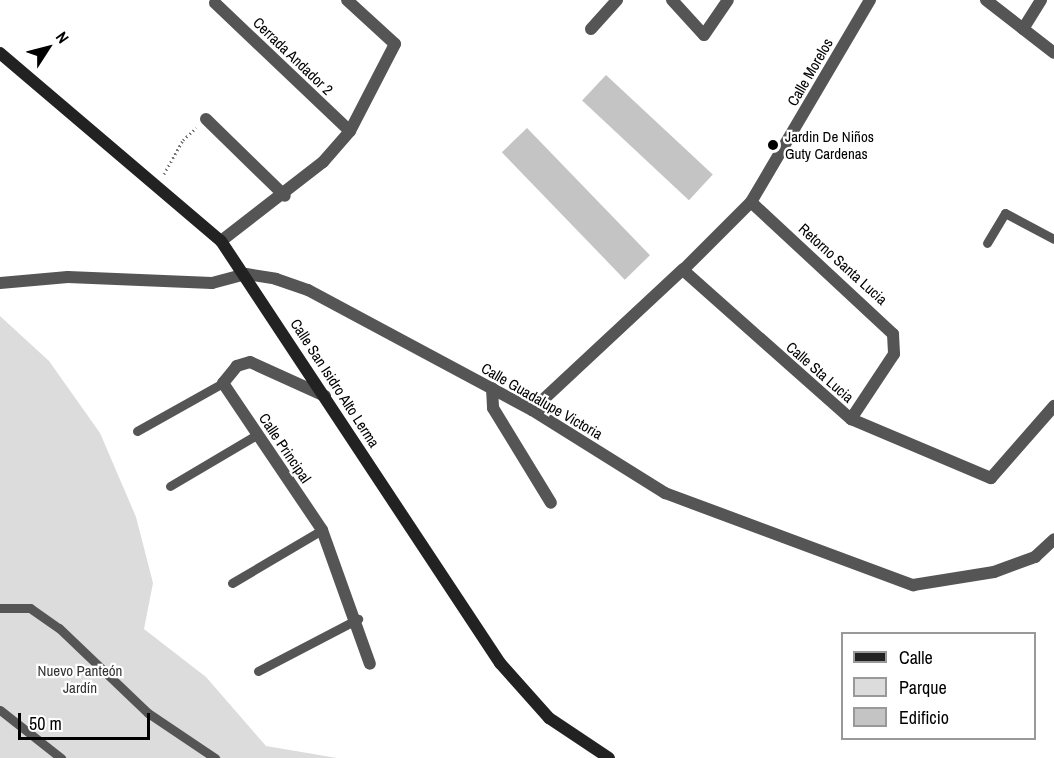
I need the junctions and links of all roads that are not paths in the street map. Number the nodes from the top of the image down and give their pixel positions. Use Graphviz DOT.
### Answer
graph roads {
  1 [pos="347,0"];
  2 [pos="617,0"];
  3 [pos="672,0"];
  4 [pos="728,0"];
  5 [pos="870,0"];
  6 [pos="986,0"];
  7 [pos="1041,0"];
  8 [pos="215,3"];
  9 [pos="591,29"];
  10 [pos="1023,29"];
  11 [pos="0,53"];
  12 [pos="1054,53"];
  13 [pos="206,119"];
  14 [pos="350,131"];
  15 [pos="285,196"];
  16 [pos="751,202"];
  17 [pos="1054,239"];
  18 [pos="221,241"];
  19 [pos="987,243"];
  20 [pos="683,270"];
  21 [pos="246,274"];
  22 [pos="0,283"];
  23 [pos="223,383"];
  24 [pos="492,388"];
  25 [pos="326,396"];
  26 [pos="1054,406"];
  27 [pos="532,410"];
  28 [pos="851,419"];
  29 [pos="137,431"];
  30 [pos="258,434"];
  31 [pos="170,486"];
  32 [pos="551,503"];
  33 [pos="322,530"];
  34 [pos="1054,539"];
  35 [pos="231,583"];
  36 [pos="0,608"];
  37 [pos="358,619"];
  38 [pos="370,664"];
  39 [pos="258,671"];
  40 [pos="0,710"];
  41 [pos="61,758"];
  42 [pos="214,758"];
  43 [pos="609,758"];
  1 -- 14 [label="street"];
  2 -- 9 [label="street"];
  3 -- 4 [label="street"];
  5 -- 16 [label="street, Calle Morelos"];
  6 -- 10 [label="street"];
  7 -- 10 [label="street"];
  8 -- 14 [label="street, Cerrada Andador 2"];
  10 -- 12 [label="street"];
  11 -- 18 [label="street, Calle San Isidro Alto Lerma"];
  13 -- 15 [label="street"];
  14 -- 15 [label="street"];
  15 -- 18 [label="street"];
  16 -- 20 [label="street, Calle Morelos"];
  16 -- 28 [label="street, Retorno Santa Lucia"];
  17 -- 19 [label="lane"];
  18 -- 21 [label="street, Calle San Isidro Alto Lerma"];
  20 -- 27 [label="street, Calle Morelos"];
  20 -- 28 [label="street, Calle Sta Lucia"];
  21 -- 22 [label="street, Calle Guadalupe Victoria"];
  21 -- 24 [label="street, Calle Guadalupe Victoria"];
  21 -- 25 [label="street, Calle San Isidro Alto Lerma"];
  23 -- 25 [label="street"];
  23 -- 29 [label="lane"];
  23 -- 30 [label="street, Calle Principal"];
  24 -- 27 [label="street, Calle Guadalupe Victoria"];
  24 -- 32 [label="street"];
  25 -- 43 [label="street, Calle San Isidro Alto Lerma"];
  26 -- 28 [label="street, Calle Sta Lucia"];
  27 -- 34 [label="street, Calle Guadalupe Victoria"];
  30 -- 31 [label="lane"];
  30 -- 33 [label="street, Calle Principal"];
  33 -- 35 [label="lane"];
  33 -- 37 [label="street, Calle Principal"];
  36 -- 42 [label="lane"];
  37 -- 38 [label="street, Calle Principal"];
  37 -- 39 [label="lane"];
  40 -- 41 [label="lane"];
}
